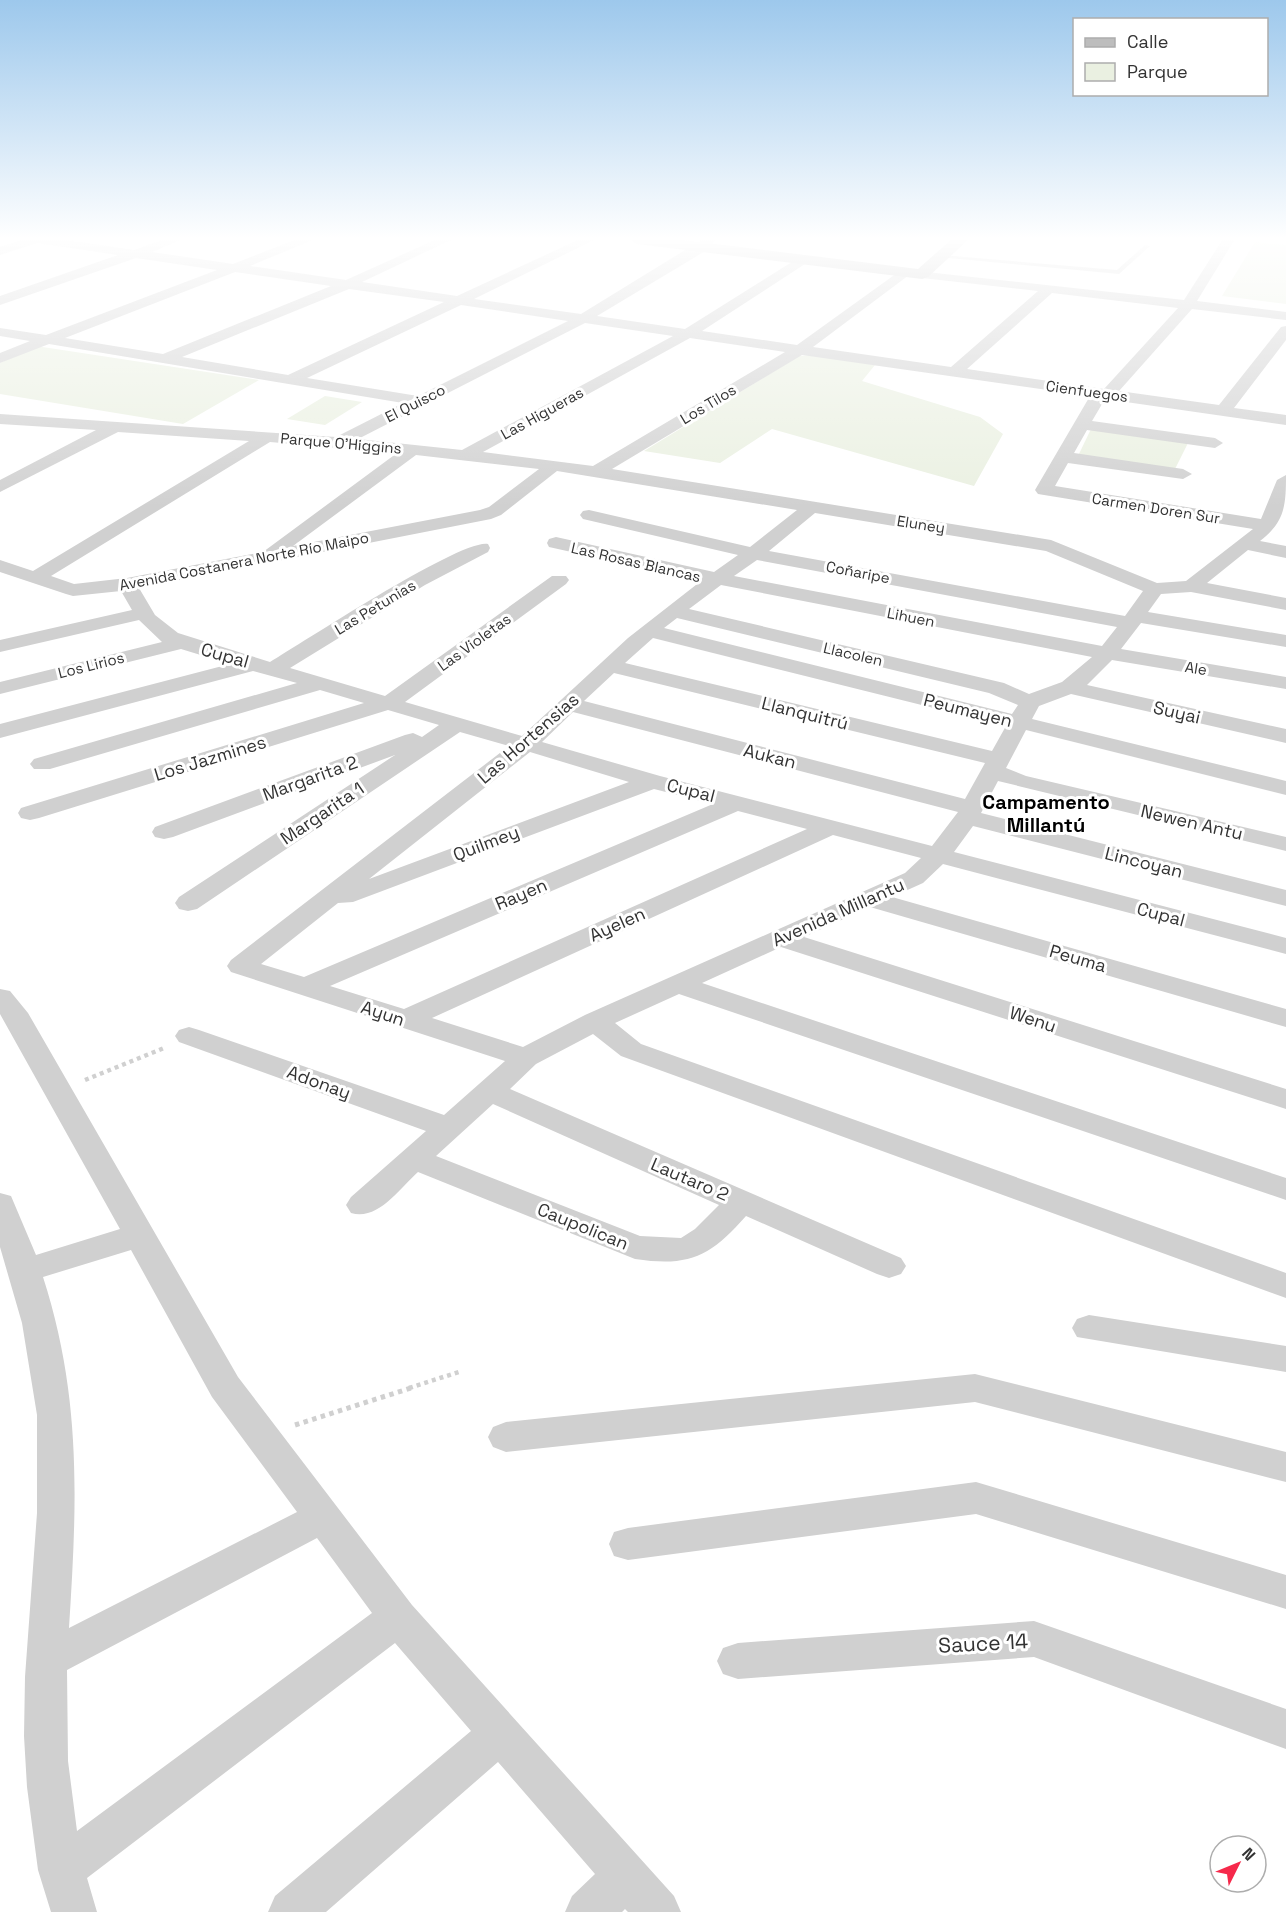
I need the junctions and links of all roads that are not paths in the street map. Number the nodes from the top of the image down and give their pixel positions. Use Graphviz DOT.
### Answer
graph roads {
  1 [pos="75,328"];
  2 [pos="242,328"];
  3 [pos="400,328"];
  4 [pos="564,328"];
  5 [pos="656,328"];
  6 [pos="696,328"];
  7 [pos="829,328"];
  8 [pos="1005,328"];
  9 [pos="1166,328"];
  10 [pos="1286,330"];
  11 [pos="0,332"];
  12 [pos="689,333"];
  13 [pos="45,340"];
  14 [pos="801,349"];
  15 [pos="0,358"];
  16 [pos="165,360"];
  17 [pos="956,372"];
  18 [pos="290,380"];
  19 [pos="1104,393"];
  20 [pos="419,401"];
  21 [pos="1223,411"];
  22 [pos="0,419"];
  23 [pos="1286,420"];
  24 [pos="1082,424"];
  25 [pos="116,427"];
  26 [pos="267,437"];
  27 [pos="339,442"];
  28 [pos="414,449"];
  29 [pos="465,455"];
  30 [pos="1063,457"];
  31 [pos="554,465"];
  32 [pos="597,471"];
  33 [pos="1286,480"];
  34 [pos="679,484"];
  35 [pos="0,487"];
  36 [pos="812,506"];
  37 [pos="589,515"];
  38 [pos="1268,526"];
  39 [pos="556,543"];
  40 [pos="1244,544"];
  41 [pos="481,548"];
  42 [pos="1286,552"];
  43 [pos="752,553"];
  44 [pos="267,557"];
  45 [pos="0,566"];
  46 [pos="35,578"];
  47 [pos="559,580"];
  48 [pos="716,580"];
  49 [pos="127,584"];
  50 [pos="1191,586"];
  51 [pos="1155,589"];
  52 [pos="1286,604"];
  53 [pos="674,611"];
  54 [pos="145,613"];
  55 [pos="1131,620"];
  56 [pos="650,631"];
  57 [pos="1286,641"];
  58 [pos="182,643"];
  59 [pos="0,646"];
  60 [pos="1106,654"];
  61 [pos="611,666"];
  62 [pos="264,667"];
  63 [pos="1286,683"];
  64 [pos="318,684"];
  65 [pos="1068,687"];
  66 [pos="0,688"];
  67 [pos="389,703"];
  68 [pos="568,704"];
  69 [pos="1024,712"];
  70 [pos="456,724"];
  71 [pos="0,731"];
  72 [pos="1286,736"];
  73 [pos="528,743"];
  74 [pos="42,764"];
  75 [pos="997,766"];
  76 [pos="652,781"];
  77 [pos="1286,788"];
  78 [pos="738,802"];
  79 [pos="30,813"];
  80 [pos="970,813"];
  81 [pos="829,828"];
  82 [pos="164,832"];
  83 [pos="1286,844"];
  84 [pos="938,856"];
  85 [pos="1286,898"];
  86 [pos="869,899"];
  87 [pos="188,903"];
  88 [pos="320,906"];
  89 [pos="779,938"];
  90 [pos="1286,946"];
  91 [pos="241,966"];
  92 [pos="677,984"];
  93 [pos="304,987"];
  94 [pos="0,997"];
  95 [pos="1286,1018"];
  96 [pos="404,1020"];
  97 [pos="595,1021"];
  98 [pos="189,1036"];
  99 [pos="526,1058"];
  100 [pos="490,1092"];
  101 [pos="1286,1099"];
  102 [pos="449,1128"];
  103 [pos="414,1159"];
  104 [pos="1286,1190"];
  105 [pos="741,1201"];
  106 [pos="0,1204"];
  107 [pos="362,1205"];
  108 [pos="140,1235"];
  109 [pos="889,1266"];
  110 [pos="26,1270"];
  111 [pos="1286,1287"];
  112 [pos="1089,1328"];
  113 [pos="1286,1359"];
  114 [pos="506,1437"];
  115 [pos="1286,1467"];
  116 [pos="322,1516"];
  117 [pos="628,1544"];
  118 [pos="1286,1592"];
  119 [pos="398,1617"];
  120 [pos="48,1659"];
  121 [pos="738,1661"];
  122 [pos="1286,1729"];
  123 [pos="499,1734"];
  124 [pos="61,1870"];
  125 [pos="627,1876"];
  126 [pos="74,1912"];
  127 [pos="291,1912"];
  128 [pos="588,1912"];
  129 [pos="658,1912"];
  1 -- 13 [label="street"];
  2 -- 16 [label="street"];
  3 -- 18 [label="street"];
  4 -- 20 [label="street, El Quisco"];
  5 -- 12 [label="street, Cienfuegos"];
  6 -- 12 [label="street, Las Higueras"];
  7 -- 14 [label="street, Los Tilos"];
  8 -- 17 [label="street"];
  9 -- 19 [label="street"];
  10 -- 21 [label="street"];
  11 -- 13 [label="street"];
  12 -- 14 [label="street, Cienfuegos"];
  12 -- 29 [label="street, Las Higueras"];
  13 -- 15 [label="street"];
  13 -- 16 [label="street"];
  14 -- 17 [label="street, Cienfuegos"];
  14 -- 32 [label="street, Los Tilos"];
  16 -- 18 [label="street"];
  17 -- 19 [label="street, Cienfuegos"];
  18 -- 20 [label="street"];
  19 -- 21 [label="street, Cienfuegos"];
  19 -- 24 [label="street"];
  20 -- 27 [label="street, El Quisco"];
  21 -- 23 [label="street, Cienfuegos"];
  22 -- 25 [label="street, Parque O'Higgins"];
  24 -- 30 [label="street"];
  24 -- 30 [label="street"];
  25 -- 26 [label="street, Parque O'Higgins"];
  25 -- 35 [label="street"];
  26 -- 27 [label="street, Parque O'Higgins"];
  26 -- 46 [label="street"];
  27 -- 28 [label="street, Parque O'Higgins"];
  28 -- 29 [label="street, Parque O'Higgins"];
  28 -- 44 [label="street"];
  29 -- 31 [label="street, Parque O'Higgins"];
  30 -- 38 [label="street, Carmen Doren Sur"];
  31 -- 32 [label="street, Parque O'Higgins"];
  31 -- 44 [label="street, Avenida Costanera Norte Río Maipo"];
  32 -- 34 [label="street, Parque O'Higgins"];
  33 -- 38 [label="street"];
  34 -- 36 [label="street, Eluney"];
  36 -- 43 [label="street, Las Hortensias"];
  36 -- 51 [label="street, Eluney"];
  37 -- 43 [label="street, Coñaripe"];
  38 -- 40 [label="street"];
  39 -- 48 [label="street, Las Rosas Blancas"];
  40 -- 42 [label="street"];
  40 -- 50 [label="street"];
  41 -- 62 [label="street, Las Petunias"];
  43 -- 48 [label="street, Las Hortensias"];
  43 -- 55 [label="street, Coñaripe"];
  44 -- 49 [label="street, Avenida Costanera Norte Río Maipo"];
  45 -- 46 [label="street, Avenida Costanera Norte Río Maipo"];
  46 -- 49 [label="street, Avenida Costanera Norte Río Maipo"];
  47 -- 67 [label="street, Las Violetas"];
  48 -- 53 [label="street, Las Hortensias"];
  48 -- 60 [label="street, Lihuen"];
  49 -- 54 [label="street, Cupal"];
  50 -- 51 [label="street"];
  50 -- 52 [label="street"];
  51 -- 55 [label="street"];
  53 -- 56 [label="street, Las Hortensias"];
  53 -- 69 [label="street, Llacolen"];
  54 -- 58 [label="street, Cupal"];
  54 -- 59 [label="street"];
  55 -- 57 [label="street, Coñaripe"];
  55 -- 60 [label="street"];
  56 -- 61 [label="street, Las Hortensias"];
  56 -- 69 [label="street, Peumayen"];
  58 -- 62 [label="street, Cupal"];
  58 -- 66 [label="street, Los Lirios"];
  60 -- 63 [label="street, Ale"];
  60 -- 65 [label="street"];
  61 -- 68 [label="street, Las Hortensias"];
  61 -- 75 [label="street, Llanquitrú"];
  62 -- 64 [label="street, Cupal"];
  62 -- 71 [label="street"];
  64 -- 67 [label="street, Cupal"];
  64 -- 74 [label="street"];
  65 -- 69 [label="street"];
  65 -- 72 [label="street, Suyai"];
  67 -- 70 [label="street, Cupal"];
  67 -- 79 [label="street, Los Jazmines"];
  68 -- 73 [label="street, Las Hortensias"];
  68 -- 80 [label="street, Aukan"];
  69 -- 75 [label="street, Avenida Millantu"];
  69 -- 77 [label="street, Peumayen"];
  70 -- 73 [label="street, Cupal"];
  70 -- 82 [label="street, Margarita 2"];
  70 -- 87 [label="street, Margarita 1"];
  73 -- 76 [label="street, Cupal"];
  73 -- 88 [label="street, Las Hortensias"];
  75 -- 80 [label="street, Avenida Millantu"];
  75 -- 83 [label="street, Newen Antu"];
  76 -- 78 [label="street, Cupal"];
  76 -- 88 [label="street, Quilmey"];
  78 -- 81 [label="street, Cupal"];
  78 -- 93 [label="street, Rayen"];
  80 -- 84 [label="street, Avenida Millantu"];
  80 -- 85 [label="street, Lincoyan"];
  81 -- 84 [label="street, Cupal"];
  81 -- 96 [label="street, Ayelen"];
  84 -- 86 [label="street, Avenida Millantu"];
  84 -- 90 [label="street, Cupal"];
  86 -- 89 [label="street, Avenida Millantu"];
  86 -- 95 [label="street, Peuma"];
  88 -- 91 [label="street, Las Hortensias"];
  89 -- 92 [label="street, Avenida Millantu"];
  89 -- 101 [label="street, Wenu"];
  91 -- 93 [label="street, Ayun"];
  92 -- 97 [label="street, Avenida Millantu"];
  92 -- 104 [label="street"];
  93 -- 96 [label="street, Ayun"];
  94 -- 108 [label="street"];
  96 -- 99 [label="street, Ayun"];
  97 -- 99 [label="street, Avenida Millantu"];
  97 -- 111 [label="street"];
  98 -- 102 [label="street, Adonay"];
  99 -- 100 [label="street, Avenida Millantu"];
  100 -- 102 [label="street, Avenida Millantu"];
  100 -- 105 [label="street, Lautaro 2"];
  102 -- 103 [label="street, Avenida Millantu"];
  103 -- 105 [label="street, Caupolican"];
  103 -- 107 [label="street, Avenida Millantu"];
  105 -- 109 [label="street, Lautaro 2"];
  106 -- 110 [label="street"];
  108 -- 110 [label="street"];
  108 -- 116 [label="street"];
  110 -- 120 [label="street"];
  112 -- 113 [label="street"];
  114 -- 115 [label="street"];
  116 -- 119 [label="street"];
  116 -- 120 [label="street"];
  117 -- 118 [label="street"];
  119 -- 123 [label="street"];
  119 -- 124 [label="street"];
  120 -- 124 [label="street"];
  121 -- 122 [label="street, Sauce 14"];
  123 -- 125 [label="street"];
  123 -- 127 [label="street"];
  124 -- 126 [label="street"];
  125 -- 128 [label="street"];
  125 -- 129 [label="street"];
}
